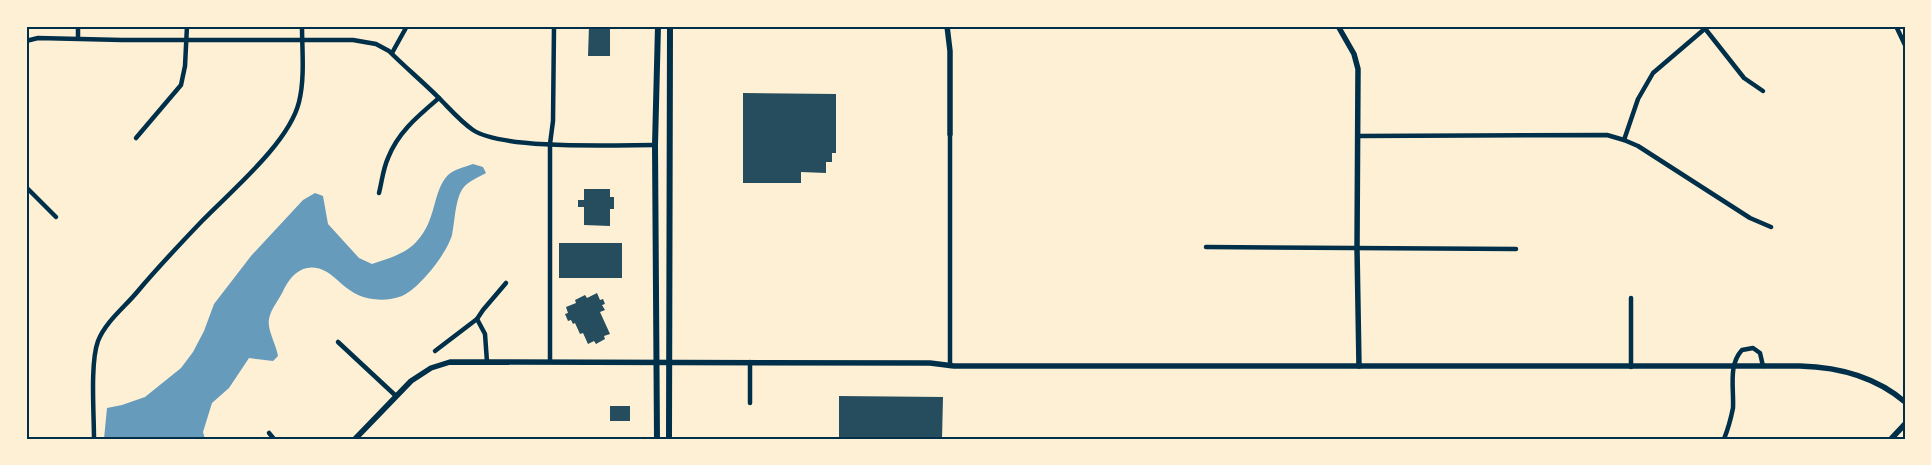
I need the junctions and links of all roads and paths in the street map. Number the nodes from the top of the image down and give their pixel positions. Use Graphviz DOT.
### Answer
graph roads {
  1 [pos="78,26"];
  2 [pos="187,26"];
  3 [pos="302,26"];
  4 [pos="407,26"];
  5 [pos="554,26"];
  6 [pos="658,26"];
  7 [pos="670,26"];
  8 [pos="947,26"];
  9 [pos="1338,26"];
  10 [pos="1896,26"];
  11 [pos="1706,27"];
  12 [pos="78,38"];
  13 [pos="187,40"];
  14 [pos="302,40"];
  15 [pos="26,41"];
  16 [pos="1905,45"];
  17 [pos="392,53"];
  18 [pos="1763,91"];
  19 [pos="439,98"];
  20 [pos="950,134"];
  21 [pos="1359,136"];
  22 [pos="136,138"];
  23 [pos="1624,140"];
  24 [pos="550,144"];
  25 [pos="655,145"];
  26 [pos="26,187"];
  27 [pos="379,193"];
  28 [pos="56,216"];
  29 [pos="1771,227"];
  30 [pos="1206,247"];
  31 [pos="1357,248"];
  32 [pos="1516,248"];
  33 [pos="506,283"];
  34 [pos="1631,298"];
  35 [pos="478,319"];
  36 [pos="338,342"];
  37 [pos="435,351"];
  38 [pos="550,361"];
  39 [pos="487,362"];
  40 [pos="657,362"];
  41 [pos="669,362"];
  42 [pos="750,362"];
  43 [pos="950,366"];
  44 [pos="1359,366"];
  45 [pos="1733,366"];
  46 [pos="1763,366"];
  47 [pos="1631,367"];
  48 [pos="396,396"];
  49 [pos="1905,402"];
  50 [pos="750,403"];
  51 [pos="1905,424"];
  52 [pos="269,434"];
  53 [pos="94,439"];
  54 [pos="274,439"];
  55 [pos="354,439"];
  56 [pos="657,439"];
  57 [pos="669,439"];
  58 [pos="1724,439"];
  59 [pos="1891,439"];
  1 -- 12 [label="street"];
  2 -- 13 [label="street"];
  3 -- 14 [label="street"];
  4 -- 17 [label="street"];
  5 -- 24 [label="street"];
  6 -- 25 [label="main road"];
  7 -- 41 [label="main road"];
  8 -- 20 [label="street"];
  9 -- 21 [label="street"];
  10 -- 16 [label="street"];
  11 -- 18 [label="street"];
  11 -- 23 [label="street"];
  12 -- 13 [label="street"];
  12 -- 15 [label="street"];
  13 -- 14 [label="street"];
  13 -- 22 [label="street"];
  14 -- 17 [label="street"];
  14 -- 53 [label="street"];
  17 -- 19 [label="street"];
  19 -- 24 [label="street"];
  19 -- 27 [label="street"];
  20 -- 43 [label="street"];
  21 -- 23 [label="street"];
  21 -- 31 [label="street"];
  23 -- 29 [label="street"];
  24 -- 25 [label="street"];
  24 -- 38 [label="street"];
  25 -- 40 [label="main road"];
  26 -- 28 [label="street"];
  30 -- 31 [label="street"];
  31 -- 32 [label="street"];
  31 -- 44 [label="street"];
  33 -- 35 [label="street"];
  34 -- 47 [label="street"];
  35 -- 37 [label="street"];
  35 -- 39 [label="street"];
  36 -- 48 [label="street"];
  38 -- 39 [label="street"];
  38 -- 40 [label="street"];
  39 -- 48 [label="street"];
  40 -- 41 [label="street"];
  40 -- 56 [label="main road"];
  41 -- 42 [label="street"];
  41 -- 57 [label="main road"];
  42 -- 43 [label="street"];
  42 -- 50 [label="street"];
  43 -- 44 [label="street"];
  44 -- 47 [label="street"];
  45 -- 46 [label="street"];
  45 -- 46 [label="street"];
  45 -- 47 [label="street"];
  45 -- 58 [label="street"];
  46 -- 49 [label="street"];
  48 -- 55 [label="street"];
  51 -- 59 [label="street"];
  52 -- 54 [label="street"];
}
